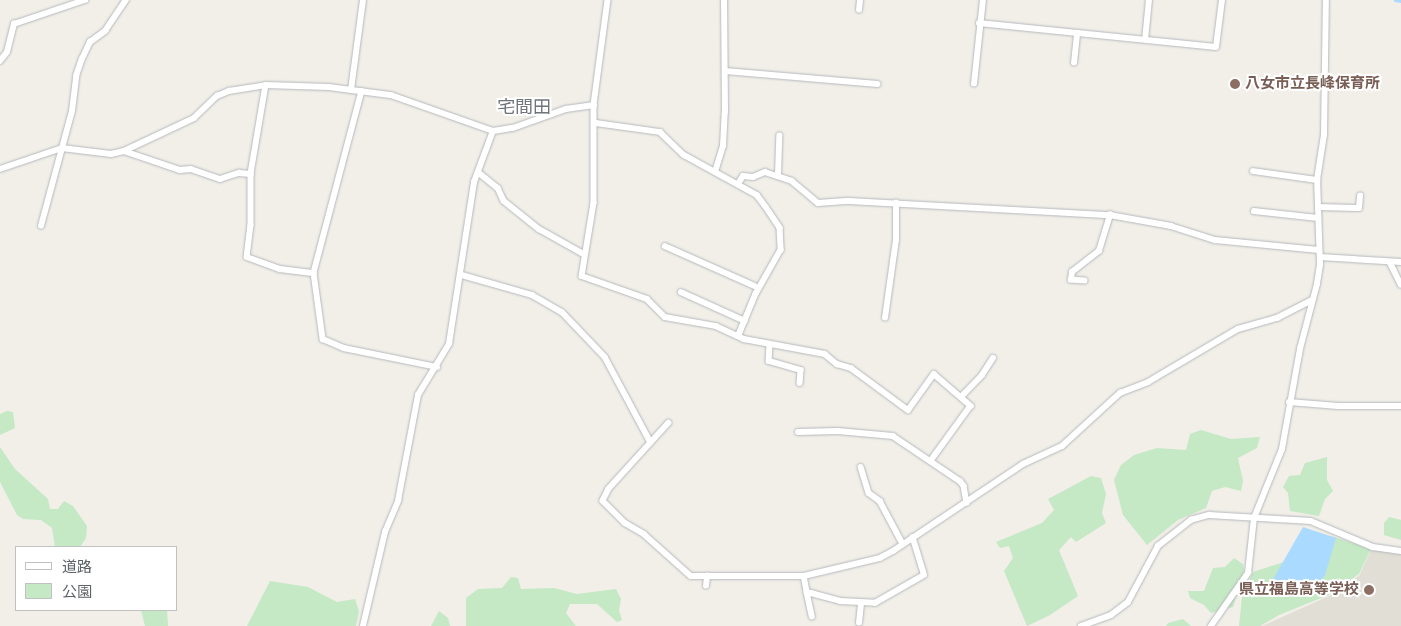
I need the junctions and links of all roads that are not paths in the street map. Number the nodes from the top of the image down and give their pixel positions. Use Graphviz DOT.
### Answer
graph roads {
  1 [pos="85,0"];
  2 [pos="126,0"];
  3 [pos="363,0"];
  4 [pos="608,0"];
  5 [pos="724,0"];
  6 [pos="860,0"];
  7 [pos="983,0"];
  8 [pos="1149,0"];
  9 [pos="1222,0"];
  10 [pos="1326,0"];
  11 [pos="859,10"];
  12 [pos="979,23"];
  13 [pos="1077,33"];
  14 [pos="1145,40"];
  15 [pos="0,61"];
  16 [pos="1074,63"];
  17 [pos="725,71"];
  18 [pos="877,84"];
  19 [pos="974,84"];
  20 [pos="266,85"];
  21 [pos="351,90"];
  22 [pos="362,92"];
  23 [pos="594,105"];
  24 [pos="596,123"];
  25 [pos="493,131"];
  26 [pos="779,136"];
  27 [pos="47,145"];
  28 [pos="62,148"];
  29 [pos="50,151"];
  30 [pos="124,151"];
  31 [pos="0,169"];
  32 [pos="1253,171"];
  33 [pos="478,172"];
  34 [pos="715,172"];
  35 [pos="251,174"];
  36 [pos="778,174"];
  37 [pos="1317,180"];
  38 [pos="738,184"];
  39 [pos="1360,196"];
  40 [pos="896,204"];
  41 [pos="1318,207"];
  42 [pos="1254,212"];
  43 [pos="1110,215"];
  44 [pos="1318,218"];
  45 [pos="41,226"];
  46 [pos="665,246"];
  47 [pos="1319,253"];
  48 [pos="584,254"];
  49 [pos="1390,262"];
  50 [pos="1401,262"];
  51 [pos="314,273"];
  52 [pos="462,275"];
  53 [pos="1085,281"];
  54 [pos="1401,285"];
  55 [pos="755,286"];
  56 [pos="681,292"];
  57 [pos="1312,300"];
  58 [pos="885,318"];
  59 [pos="745,321"];
  60 [pos="739,335"];
  61 [pos="770,344"];
  62 [pos="994,358"];
  63 [pos="437,366"];
  64 [pos="800,383"];
  65 [pos="961,397"];
  66 [pos="1289,402"];
  67 [pos="1401,406"];
  68 [pos="669,423"];
  69 [pos="798,432"];
  70 [pos="650,441"];
  71 [pos="931,461"];
  72 [pos="861,467"];
  73 [pos="967,502"];
  74 [pos="1254,518"];
  75 [pos="913,538"];
  76 [pos="903,544"];
  77 [pos="1401,550"];
  78 [pos="707,576"];
  79 [pos="804,576"];
  80 [pos="706,586"];
  81 [pos="807,592"];
  82 [pos="861,604"];
  83 [pos="812,616"];
  84 [pos="859,623"];
  85 [pos="363,626"];
  86 [pos="1081,626"];
  87 [pos="1211,626"];
  1 -- 15 [label="street"];
  2 -- 28 [label="street"];
  3 -- 21 [label="street"];
  4 -- 23 [label="street"];
  5 -- 17 [label="street"];
  6 -- 11 [label="street"];
  7 -- 12 [label="street"];
  8 -- 14 [label="street"];
  9 -- 14 [label="street"];
  10 -- 37 [label="street"];
  12 -- 13 [label="street"];
  12 -- 19 [label="street"];
  13 -- 14 [label="street"];
  13 -- 16 [label="street"];
  17 -- 18 [label="street"];
  17 -- 34 [label="street"];
  20 -- 21 [label="street"];
  20 -- 30 [label="street"];
  20 -- 35 [label="street"];
  21 -- 22 [label="street"];
  22 -- 25 [label="street"];
  22 -- 51 [label="street"];
  23 -- 24 [label="street"];
  23 -- 25 [label="street"];
  24 -- 34 [label="street"];
  24 -- 48 [label="street"];
  25 -- 33 [label="street"];
  26 -- 36 [label="street"];
  27 -- 29 [label="street"];
  28 -- 29 [label="street"];
  28 -- 30 [label="street"];
  28 -- 45 [label="street"];
  29 -- 31 [label="street"];
  30 -- 35 [label="street"];
  32 -- 37 [label="street"];
  33 -- 48 [label="street"];
  33 -- 52 [label="street"];
  34 -- 38 [label="street"];
  35 -- 51 [label="street"];
  36 -- 38 [label="street"];
  36 -- 40 [label="street"];
  37 -- 41 [label="street"];
  38 -- 59 [label="street"];
  39 -- 41 [label="street"];
  40 -- 43 [label="street"];
  40 -- 58 [label="street"];
  41 -- 44 [label="street"];
  42 -- 44 [label="street"];
  43 -- 47 [label="street"];
  43 -- 53 [label="street"];
  44 -- 47 [label="street"];
  46 -- 55 [label="street"];
  47 -- 49 [label="street"];
  47 -- 57 [label="street"];
  48 -- 60 [label="street"];
  49 -- 50 [label="street"];
  49 -- 54 [label="street"];
  51 -- 63 [label="street"];
  52 -- 63 [label="street"];
  52 -- 70 [label="street"];
  56 -- 59 [label="street"];
  57 -- 66 [label="street"];
  57 -- 73 [label="street"];
  59 -- 60 [label="street"];
  60 -- 61 [label="street"];
  61 -- 64 [label="street"];
  61 -- 65 [label="street"];
  62 -- 65 [label="street"];
  63 -- 85 [label="street"];
  65 -- 71 [label="street"];
  66 -- 67 [label="street"];
  66 -- 74 [label="street"];
  68 -- 70 [label="street"];
  69 -- 71 [label="street"];
  70 -- 78 [label="street"];
  71 -- 73 [label="street"];
  72 -- 76 [label="street"];
  73 -- 75 [label="street"];
  74 -- 77 [label="street"];
  74 -- 86 [label="street"];
  74 -- 87 [label="street"];
  75 -- 76 [label="street"];
  75 -- 82 [label="street"];
  76 -- 79 [label="street"];
  78 -- 79 [label="street"];
  78 -- 80 [label="street"];
  79 -- 81 [label="street"];
  81 -- 82 [label="street"];
  81 -- 83 [label="street"];
  82 -- 84 [label="street"];
}
